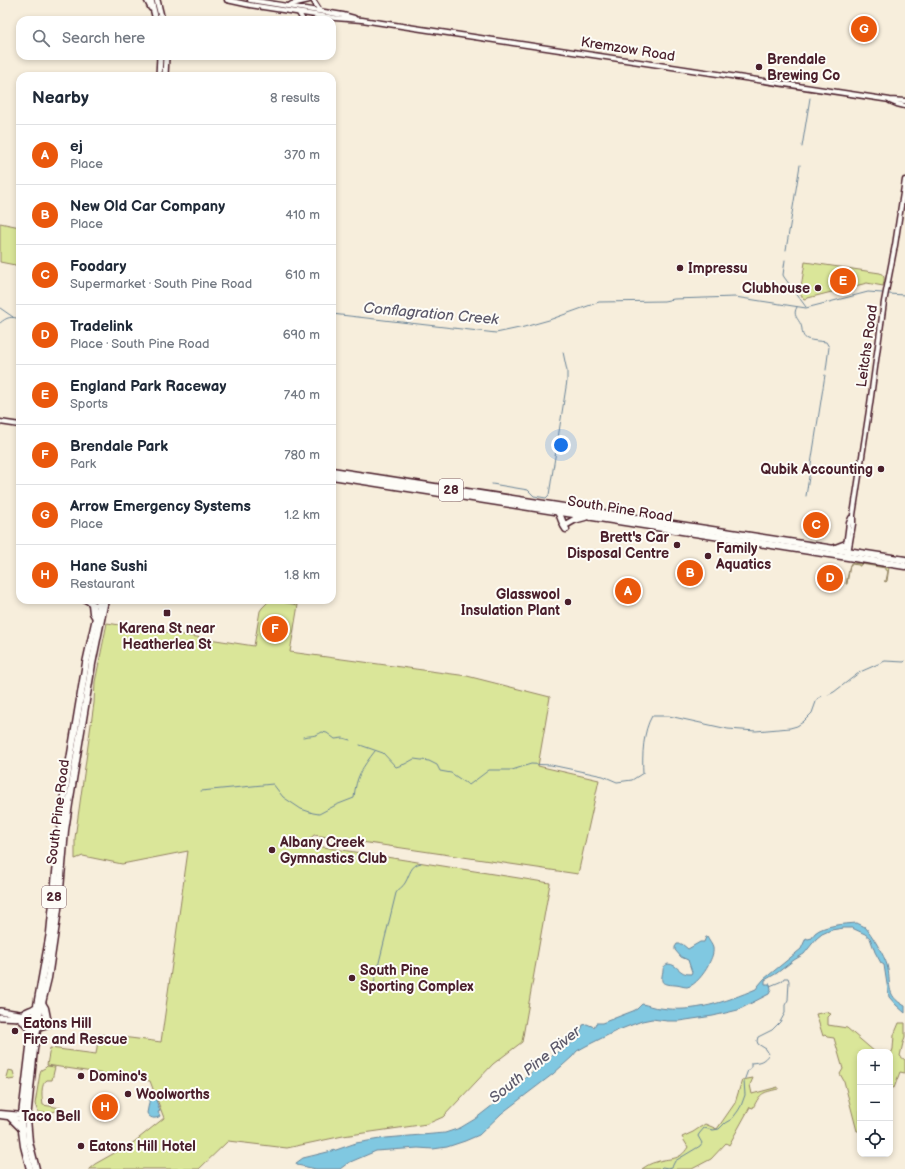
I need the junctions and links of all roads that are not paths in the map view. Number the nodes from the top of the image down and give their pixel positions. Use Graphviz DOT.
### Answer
graph roads {
  1 [pos="147,0"];
  2 [pos="151,0"];
  3 [pos="157,0"];
  4 [pos="227,0"];
  5 [pos="250,0"];
  6 [pos="309,0"];
  7 [pos="313,0"];
  8 [pos="288,6"];
  9 [pos="320,11"];
  10 [pos="299,13"];
  11 [pos="155,14"];
  12 [pos="161,16"];
  13 [pos="301,16"];
  14 [pos="318,16"];
  15 [pos="336,18"];
  16 [pos="362,20"];
  17 [pos="160,60"];
  18 [pos="166,60"];
  19 [pos="159,72"];
  20 [pos="165,72"];
  21 [pos="890,100"];
  22 [pos="905,101"];
  23 [pos="905,106"];
  24 [pos="905,180"];
  25 [pos="0,422"];
  26 [pos="16,424"];
  27 [pos="336,472"];
  28 [pos="336,477"];
  29 [pos="558,512"];
  30 [pos="853,515"];
  31 [pos="586,516"];
  32 [pos="706,532"];
  33 [pos="762,541"];
  34 [pos="846,544"];
  35 [pos="832,550"];
  36 [pos="846,554"];
  37 [pos="905,560"];
  38 [pos="905,566"];
  39 [pos="92,604"];
  40 [pos="101,604"];
  41 [pos="102,604"];
  42 [pos="96,618"];
  43 [pos="42,1003"];
  44 [pos="35,1008"];
  45 [pos="0,1011"];
  46 [pos="0,1016"];
  47 [pos="20,1017"];
  48 [pos="36,1018"];
  49 [pos="35,1029"];
  50 [pos="0,1113"];
  51 [pos="0,1116"];
  52 [pos="24,1117"];
  53 [pos="11,1118"];
  54 [pos="22,1130"];
  55 [pos="30,1169"];
  56 [pos="36,1169"];
  1 -- 11 [label="main road"];
  2 -- 11 [label="main road"];
  3 -- 12 [label="main road"];
  4 -- 10 [label="street, Kremzow Road"];
  5 -- 8 [label="street, Kremzow Road"];
  6 -- 8 [label="street"];
  7 -- 9 [label="street"];
  8 -- 9 [label="street, Kremzow Road"];
  9 -- 16 [label="street, Kremzow Road"];
  10 -- 13 [label="street"];
  10 -- 14 [label="street, Kremzow Road"];
  15 -- 16 [label="street, Kremzow Road"];
  16 -- 21 [label="street, Kremzow Road"];
  17 -- 19 [label="main road"];
  18 -- 20 [label="main road"];
  21 -- 22 [label="street, Kremzow Road"];
  21 -- 23 [label="street, Kremzow Road"];
  24 -- 30 [label="street, Leitchs Road"];
  25 -- 26 [label="street"];
  27 -- 32 [label="highway, South Pine Road / 28"];
  28 -- 29 [label="highway, South Pine Road / 28"];
  29 -- 31 [label="highway, South Pine Road / 28"];
  29 -- 31 [label="highway"];
  30 -- 34 [label="street, Leitchs Road"];
  30 -- 36 [label="street, Leitchs Road"];
  31 -- 32 [label="highway, South Pine Road / 28"];
  32 -- 33 [label="highway, South Pine Road / 28"];
  33 -- 35 [label="highway, South Pine Road / 28"];
  33 -- 36 [label="highway, South Pine Road / 28"];
  34 -- 35 [label="highway"];
  34 -- 36 [label="street, Leitchs Road"];
  35 -- 36 [label="highway, South Pine Road / 28"];
  36 -- 37 [label="highway, South Pine Road / 28"];
  36 -- 38 [label="highway, South Pine Road / 28"];
  39 -- 42 [label="highway"];
  40 -- 42 [label="highway, South Pine Road / 28"];
  41 -- 43 [label="highway, South Pine Road / 28"];
  42 -- 44 [label="highway, South Pine Road / 28"];
  43 -- 48 [label="highway, South Pine Road / 28"];
  43 -- 49 [label="highway"];
  44 -- 47 [label="highway"];
  44 -- 48 [label="highway, South Pine Road / 28"];
  45 -- 47 [label="main road"];
  46 -- 47 [label="main road"];
  47 -- 48 [label="main road"];
  47 -- 49 [label="highway"];
  48 -- 49 [label="highway, South Pine Road / 28"];
  49 -- 52 [label="highway, South Pine Road / 28"];
  50 -- 52 [label="street"];
  51 -- 53 [label="street"];
  52 -- 53 [label="street"];
  52 -- 54 [label="highway, South Pine Road / 28"];
  52 -- 56 [label="highway, South Pine Road / 28"];
  53 -- 54 [label="highway"];
  54 -- 55 [label="highway, South Pine Road / 28"];
}
